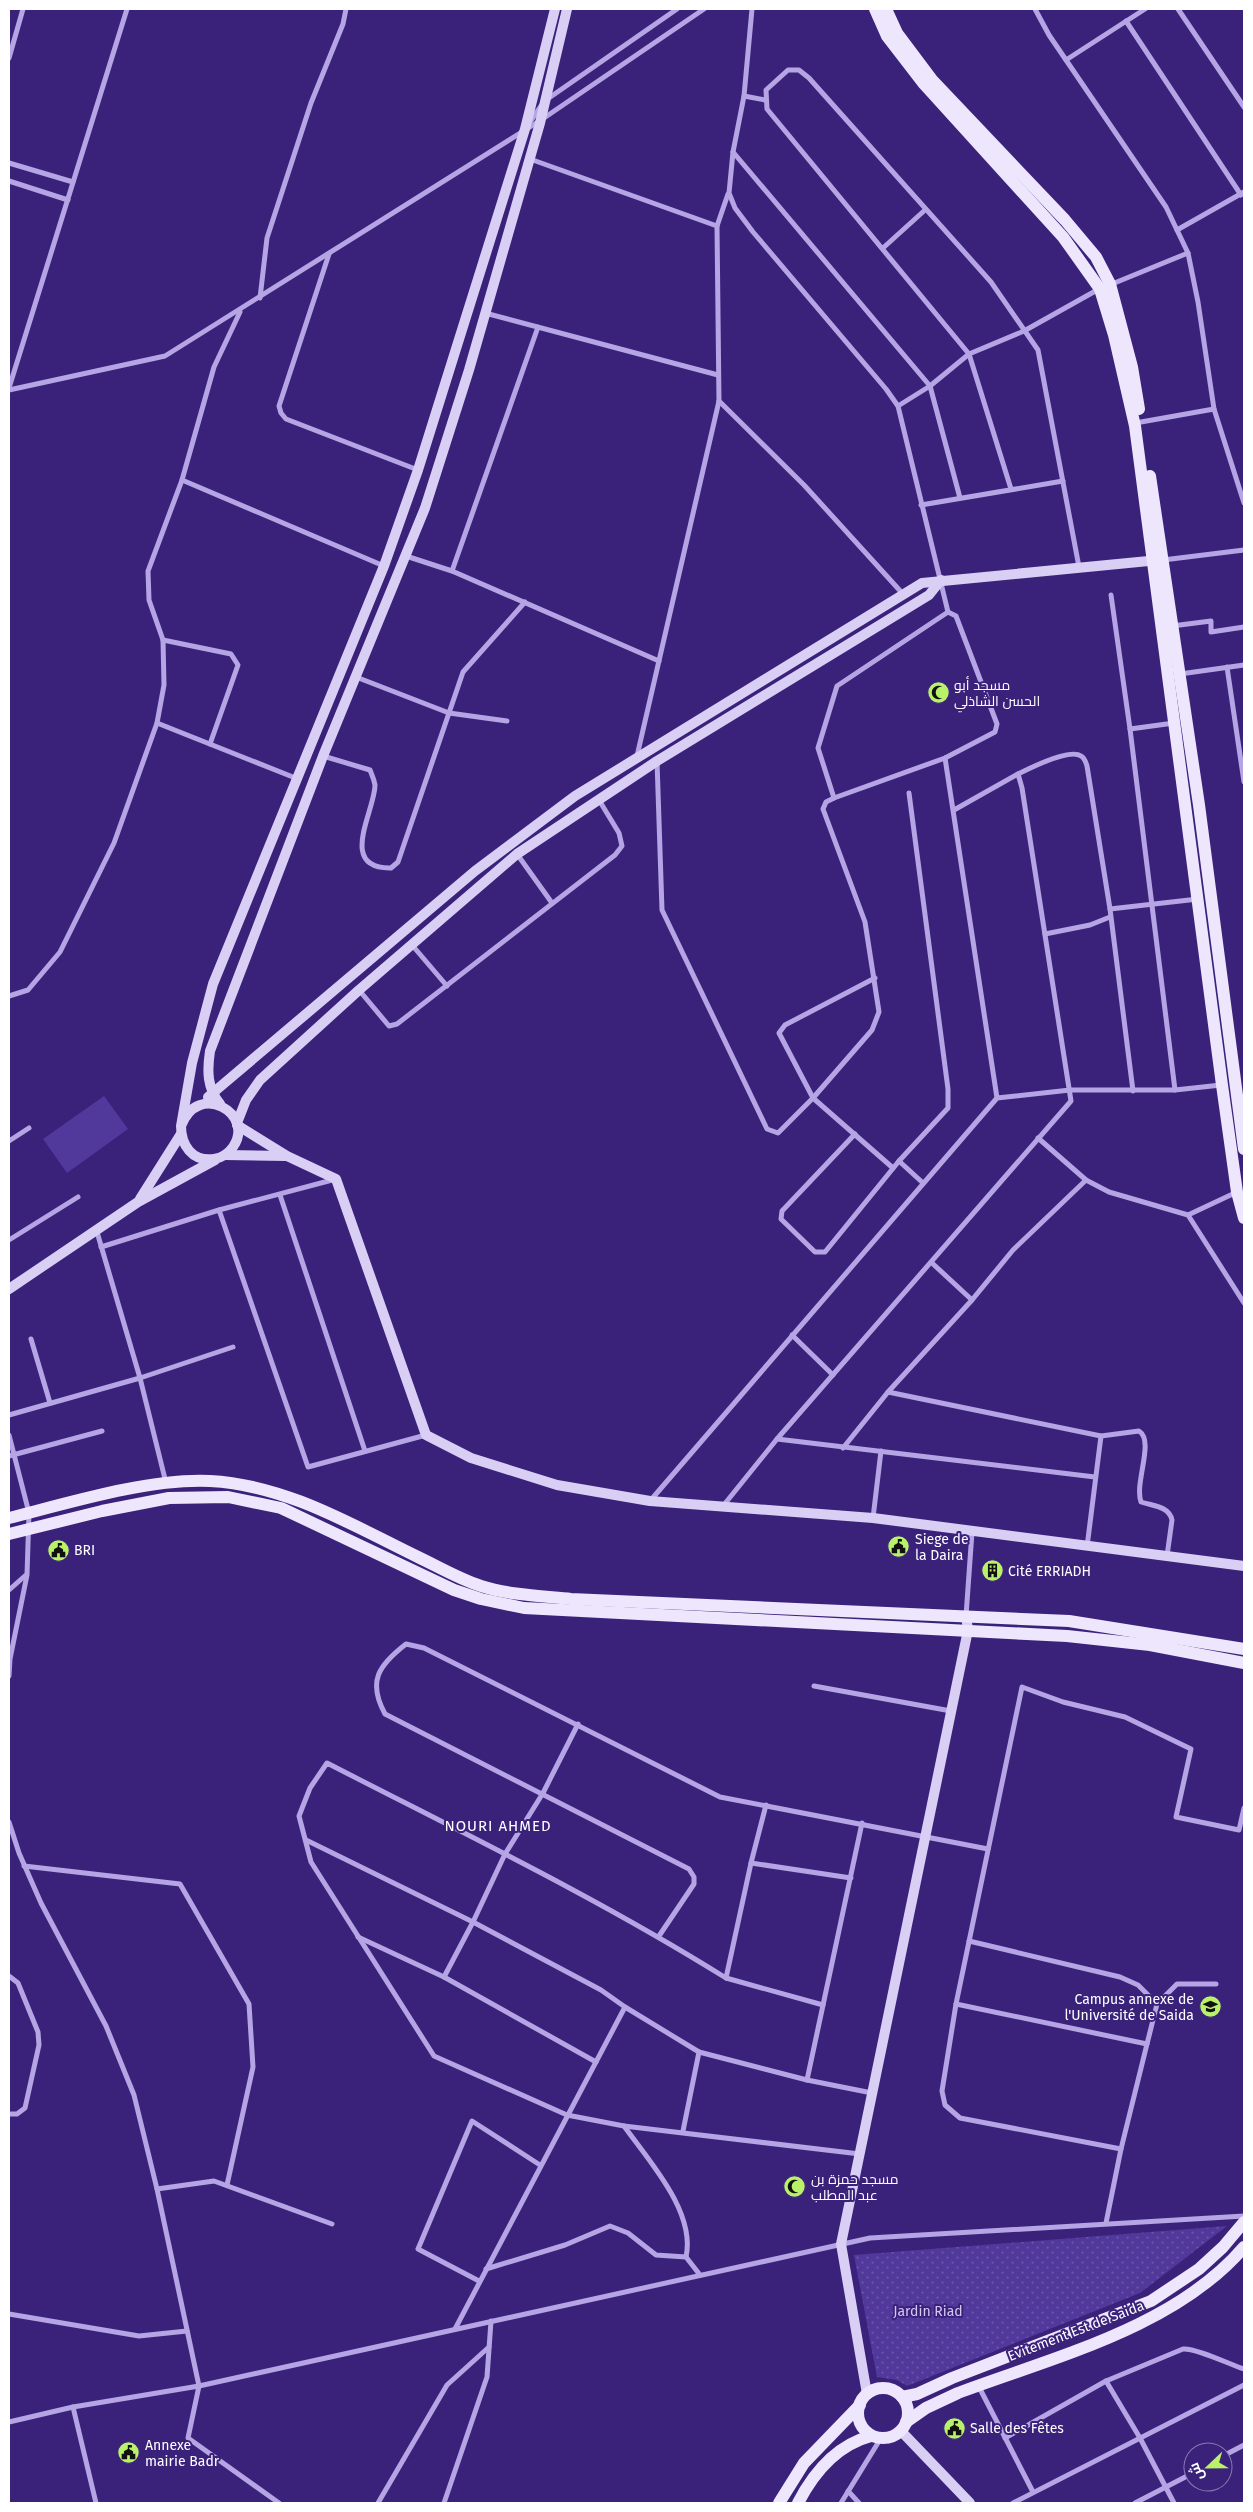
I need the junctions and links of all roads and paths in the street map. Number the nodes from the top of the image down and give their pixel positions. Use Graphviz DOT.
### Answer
graph roads {
  1 [pos="23,9"];
  2 [pos="127,9"];
  3 [pos="346,9"];
  4 [pos="554,9"];
  5 [pos="567,9"];
  6 [pos="678,9"];
  7 [pos="704,9"];
  8 [pos="752,9"];
  9 [pos="875,9"];
  10 [pos="886,9"];
  11 [pos="1034,9"];
  12 [pos="1145,9"];
  13 [pos="1178,9"];
  14 [pos="1126,21"];
  15 [pos="9,58"];
  16 [pos="1066,60"];
  17 [pos="744,96"];
  18 [pos="545,100"];
  19 [pos="765,100"];
  20 [pos="1244,106"];
  21 [pos="541,120"];
  22 [pos="525,129"];
  23 [pos="733,152"];
  24 [pos="530,158"];
  25 [pos="9,163"];
  26 [pos="9,181"];
  27 [pos="73,182"];
  28 [pos="729,193"];
  29 [pos="1242,194"];
  30 [pos="68,200"];
  31 [pos="925,210"];
  32 [pos="717,226"];
  33 [pos="1177,230"];
  34 [pos="882,248"];
  35 [pos="1188,253"];
  36 [pos="329,254"];
  37 [pos="1105,287"];
  38 [pos="260,298"];
  39 [pos="241,311"];
  40 [pos="486,313"];
  41 [pos="538,327"];
  42 [pos="1024,331"];
  43 [pos="969,354"];
  44 [pos="718,375"];
  45 [pos="930,386"];
  46 [pos="9,389"];
  47 [pos="719,401"];
  48 [pos="898,406"];
  49 [pos="1214,409"];
  50 [pos="1141,422"];
  51 [pos="418,470"];
  52 [pos="182,480"];
  53 [pos="1063,481"];
  54 [pos="1011,489"];
  55 [pos="960,498"];
  56 [pos="1244,503"];
  57 [pos="921,505"];
  58 [pos="1244,550"];
  59 [pos="406,556"];
  60 [pos="1158,560"];
  61 [pos="384,566"];
  62 [pos="1079,567"];
  63 [pos="452,571"];
  64 [pos="941,580"];
  65 [pos="904,594"];
  66 [pos="1112,595"];
  67 [pos="525,602"];
  68 [pos="948,612"];
  69 [pos="1171,626"];
  70 [pos="1244,627"];
  71 [pos="163,640"];
  72 [pos="659,661"];
  73 [pos="1244,665"];
  74 [pos="1227,667"];
  75 [pos="1179,674"];
  76 [pos="356,678"];
  77 [pos="449,713"];
  78 [pos="507,721"];
  79 [pos="1174,722"];
  80 [pos="158,723"];
  81 [pos="1130,729"];
  82 [pos="210,744"];
  83 [pos="323,756"];
  84 [pos="945,758"];
  85 [pos="636,759"];
  86 [pos="657,761"];
  87 [pos="1018,774"];
  88 [pos="298,779"];
  89 [pos="1244,782"];
  90 [pos="909,793"];
  91 [pos="834,798"];
  92 [pos="599,799"];
  93 [pos="954,810"];
  94 [pos="517,854"];
  95 [pos="1198,899"];
  96 [pos="552,903"];
  97 [pos="1152,905"];
  98 [pos="1110,909"];
  99 [pos="1110,917"];
  100 [pos="1045,934"];
  101 [pos="411,944"];
  102 [pos="875,978"];
  103 [pos="447,986"];
  104 [pos="359,990"];
  105 [pos="9,996"];
  106 [pos="1222,1085"];
  107 [pos="1070,1090"];
  108 [pos="1175,1090"];
  109 [pos="1133,1091"];
  110 [pos="212,1094"];
  111 [pos="813,1098"];
  112 [pos="996,1098"];
  113 [pos="220,1104"];
  114 [pos="190,1110"];
  115 [pos="237,1124"];
  116 [pos="29,1128"];
  117 [pos="181,1130"];
  118 [pos="854,1134"];
  119 [pos="1038,1138"];
  120 [pos="9,1141"];
  121 [pos="1244,1149"];
  122 [pos="286,1156"];
  123 [pos="220,1157"];
  124 [pos="899,1161"];
  125 [pos="893,1168"];
  126 [pos="336,1179"];
  127 [pos="1086,1180"];
  128 [pos="922,1183"];
  129 [pos="1238,1192"];
  130 [pos="280,1195"];
  131 [pos="78,1197"];
  132 [pos="138,1202"];
  133 [pos="219,1210"];
  134 [pos="1188,1215"];
  135 [pos="1244,1218"];
  136 [pos="96,1232"];
  137 [pos="9,1240"];
  138 [pos="101,1247"];
  139 [pos="932,1262"];
  140 [pos="9,1289"];
  141 [pos="972,1300"];
  142 [pos="1244,1303"];
  143 [pos="792,1335"];
  144 [pos="30,1339"];
  145 [pos="233,1347"];
  146 [pos="832,1375"];
  147 [pos="140,1378"];
  148 [pos="888,1392"];
  149 [pos="50,1403"];
  150 [pos="9,1415"];
  151 [pos="102,1431"];
  152 [pos="9,1434"];
  153 [pos="426,1435"];
  154 [pos="1101,1436"];
  155 [pos="777,1439"];
  156 [pos="843,1448"];
  157 [pos="881,1451"];
  158 [pos="365,1452"];
  159 [pos="12,1455"];
  160 [pos="1095,1477"];
  161 [pos="166,1483"];
  162 [pos="650,1501"];
  163 [pos="722,1507"];
  164 [pos="29,1513"];
  165 [pos="9,1518"];
  166 [pos="873,1518"];
  167 [pos="28,1529"];
  168 [pos="972,1532"];
  169 [pos="9,1534"];
  170 [pos="1087,1546"];
  171 [pos="1167,1557"];
  172 [pos="1244,1566"];
  173 [pos="27,1575"];
  174 [pos="9,1590"];
  175 [pos="966,1616"];
  176 [pos="968,1630"];
  177 [pos="1244,1649"];
  178 [pos="1244,1663"];
  179 [pos="9,1676"];
  180 [pos="814,1686"];
  181 [pos="951,1711"];
  182 [pos="578,1724"];
  183 [pos="543,1793"];
  184 [pos="766,1805"];
  185 [pos="1244,1808"];
  186 [pos="9,1822"];
  187 [pos="862,1823"];
  188 [pos="925,1835"];
  189 [pos="306,1840"];
  190 [pos="988,1849"];
  191 [pos="505,1854"];
  192 [pos="751,1863"];
  193 [pos="24,1866"];
  194 [pos="850,1878"];
  195 [pos="474,1922"];
  196 [pos="659,1936"];
  197 [pos="358,1937"];
  198 [pos="969,1941"];
  199 [pos="9,1976"];
  200 [pos="444,1977"];
  201 [pos="726,1978"];
  202 [pos="1216,1984"];
  203 [pos="956,2004"];
  204 [pos="1158,2004"];
  205 [pos="823,2005"];
  206 [pos="625,2007"];
  207 [pos="1147,2044"];
  208 [pos="699,2052"];
  209 [pos="596,2062"];
  210 [pos="807,2080"];
  211 [pos="872,2093"];
  212 [pos="9,2114"];
  213 [pos="567,2115"];
  214 [pos="624,2126"];
  215 [pos="683,2132"];
  216 [pos="1121,2149"];
  217 [pos="860,2154"];
  218 [pos="540,2165"];
  219 [pos="227,2185"];
  220 [pos="157,2190"];
  221 [pos="1244,2216"];
  222 [pos="1244,2222"];
  223 [pos="1106,2223"];
  224 [pos="332,2224"];
  225 [pos="841,2244"];
  226 [pos="1244,2247"];
  227 [pos="686,2257"];
  228 [pos="486,2269"];
  229 [pos="700,2275"];
  230 [pos="480,2281"];
  231 [pos="9,2314"];
  232 [pos="491,2321"];
  233 [pos="455,2329"];
  234 [pos="187,2331"];
  235 [pos="489,2346"];
  236 [pos="1244,2369"];
  237 [pos="1106,2381"];
  238 [pos="1244,2385"];
  239 [pos="199,2386"];
  240 [pos="978,2386"];
  241 [pos="902,2398"];
  242 [pos="863,2400"];
  243 [pos="73,2407"];
  244 [pos="9,2422"];
  245 [pos="904,2426"];
  246 [pos="876,2437"];
  247 [pos="1004,2438"];
  248 [pos="1140,2438"];
  249 [pos="1183,2479"];
  250 [pos="1166,2488"];
  251 [pos="848,2491"];
  252 [pos="1033,2492"];
  253 [pos="96,2503"];
  254 [pos="279,2503"];
  255 [pos="378,2503"];
  256 [pos="444,2503"];
  257 [pos="779,2503"];
  258 [pos="798,2503"];
  259 [pos="840,2503"];
  260 [pos="859,2503"];
  261 [pos="970,2503"];
  262 [pos="1013,2503"];
  263 [pos="1135,2503"];
  264 [pos="1174,2503"];
  1 -- 15 [label="street"];
  2 -- 27 [label="street"];
  3 -- 38 [label="street"];
  4 -- 22 [label="main road"];
  5 -- 18 [label="main road"];
  6 -- 18 [label="street"];
  7 -- 21 [label="street"];
  8 -- 17 [label="street"];
  9 -- 37 [label="main road"];
  10 -- 37 [label="main road"];
  11 -- 16 [label="street"];
  12 -- 14 [label="street"];
  13 -- 20 [label="street"];
  14 -- 16 [label="street"];
  14 -- 29 [label="street"];
  16 -- 33 [label="street"];
  17 -- 19 [label="street"];
  17 -- 23 [label="street"];
  18 -- 21 [label="main road"];
  18 -- 22 [label="street"];
  19 -- 31 [label="street"];
  19 -- 34 [label="street"];
  21 -- 22 [label="street"];
  21 -- 24 [label="main road"];
  22 -- 36 [label="street"];
  22 -- 51 [label="main road"];
  23 -- 28 [label="street"];
  23 -- 45 [label="street"];
  24 -- 32 [label="street"];
  24 -- 40 [label="main road"];
  25 -- 27 [label="street"];
  26 -- 30 [label="street"];
  27 -- 30 [label="street"];
  28 -- 32 [label="street"];
  28 -- 48 [label="street"];
  29 -- 33 [label="street"];
  30 -- 46 [label="street"];
  31 -- 34 [label="street"];
  31 -- 42 [label="street"];
  32 -- 44 [label="street"];
  33 -- 35 [label="street"];
  34 -- 43 [label="street"];
  35 -- 37 [label="street"];
  35 -- 49 [label="street"];
  36 -- 38 [label="street"];
  36 -- 51 [label="street"];
  37 -- 42 [label="street"];
  37 -- 50 [label="main road"];
  37 -- 60 [label="main road"];
  38 -- 39 [label="street"];
  39 -- 46 [label="street"];
  39 -- 52 [label="street"];
  40 -- 41 [label="street"];
  40 -- 59 [label="main road"];
  41 -- 44 [label="street"];
  41 -- 63 [label="street"];
  42 -- 43 [label="street"];
  42 -- 53 [label="street"];
  43 -- 45 [label="street"];
  43 -- 54 [label="street"];
  44 -- 47 [label="street"];
  45 -- 48 [label="street"];
  45 -- 55 [label="street"];
  47 -- 65 [label="street"];
  47 -- 72 [label="street"];
  48 -- 57 [label="street"];
  49 -- 50 [label="street"];
  49 -- 56 [label="street"];
  50 -- 60 [label="main road"];
  51 -- 61 [label="main road"];
  52 -- 61 [label="street"];
  52 -- 71 [label="street"];
  53 -- 54 [label="street"];
  53 -- 62 [label="street"];
  54 -- 55 [label="street"];
  55 -- 57 [label="street"];
  57 -- 64 [label="street"];
  58 -- 60 [label="street"];
  59 -- 63 [label="street"];
  59 -- 76 [label="main road"];
  60 -- 62 [label="main road"];
  60 -- 69 [label="main road"];
  60 -- 79 [label="main road"];
  61 -- 88 [label="main road"];
  62 -- 64 [label="main road"];
  63 -- 67 [label="street"];
  64 -- 65 [label="main road"];
  64 -- 68 [label="street"];
  64 -- 86 [label="main road"];
  65 -- 85 [label="main road"];
  66 -- 81 [label="street"];
  67 -- 72 [label="street"];
  67 -- 77 [label="street"];
  68 -- 84 [label="street"];
  68 -- 91 [label="street"];
  69 -- 70 [label="street"];
  69 -- 75 [label="main road"];
  71 -- 80 [label="street"];
  71 -- 82 [label="street"];
  72 -- 85 [label="street"];
  73 -- 74 [label="street"];
  74 -- 75 [label="street"];
  74 -- 89 [label="street"];
  75 -- 121 [label="main road"];
  76 -- 77 [label="street"];
  76 -- 83 [label="main road"];
  77 -- 78 [label="street"];
  77 -- 83 [label="street"];
  79 -- 81 [label="street"];
  79 -- 95 [label="main road"];
  80 -- 82 [label="street"];
  80 -- 105 [label="street"];
  81 -- 97 [label="street"];
  82 -- 88 [label="street"];
  83 -- 110 [label="main road"];
  84 -- 91 [label="street"];
  84 -- 93 [label="street"];
  85 -- 110 [label="main road"];
  86 -- 92 [label="main road"];
  86 -- 111 [label="street"];
  87 -- 93 [label="street"];
  87 -- 98 [label="street"];
  87 -- 100 [label="street"];
  88 -- 117 [label="main road"];
  90 -- 124 [label="street"];
  91 -- 102 [label="street"];
  92 -- 94 [label="main road"];
  92 -- 96 [label="street"];
  93 -- 112 [label="street"];
  94 -- 96 [label="street"];
  94 -- 101 [label="main road"];
  95 -- 97 [label="street"];
  95 -- 106 [label="main road"];
  96 -- 103 [label="street"];
  97 -- 98 [label="street"];
  97 -- 108 [label="street"];
  98 -- 99 [label="street"];
  99 -- 100 [label="street"];
  99 -- 109 [label="street"];
  100 -- 107 [label="street"];
  101 -- 103 [label="street"];
  101 -- 104 [label="main road"];
  102 -- 111 [label="street"];
  102 -- 111 [label="street"];
  103 -- 104 [label="street"];
  104 -- 115 [label="main road"];
  106 -- 108 [label="street"];
  106 -- 129 [label="main road"];
  107 -- 109 [label="street"];
  107 -- 112 [label="street"];
  107 -- 119 [label="street"];
  108 -- 109 [label="street"];
  110 -- 113 [label="main road"];
  110 -- 114 [label="main road"];
  111 -- 118 [label="street"];
  112 -- 128 [label="street"];
  113 -- 114 [label="main road"];
  113 -- 115 [label="main road"];
  114 -- 117 [label="main road"];
  115 -- 122 [label="main road"];
  115 -- 123 [label="main road"];
  116 -- 120 [label="street"];
  117 -- 123 [label="main road"];
  117 -- 132 [label="main road"];
  118 -- 125 [label="street"];
  118 -- 125 [label="street"];
  119 -- 127 [label="street"];
  119 -- 139 [label="street"];
  122 -- 123 [label="main road"];
  122 -- 126 [label="main road"];
  123 -- 132 [label="main road"];
  124 -- 125 [label="street"];
  124 -- 128 [label="street"];
  126 -- 130 [label="street"];
  126 -- 153 [label="main road"];
  127 -- 134 [label="street"];
  127 -- 141 [label="street"];
  128 -- 143 [label="street"];
  129 -- 134 [label="street"];
  129 -- 135 [label="main road"];
  130 -- 133 [label="street"];
  130 -- 158 [label="street"];
  131 -- 137 [label="street"];
  132 -- 136 [label="main road"];
  133 -- 138 [label="street"];
  133 -- 158 [label="street"];
  134 -- 142 [label="street"];
  136 -- 138 [label="street"];
  136 -- 140 [label="main road"];
  138 -- 147 [label="street"];
  139 -- 141 [label="street"];
  139 -- 146 [label="street"];
  141 -- 148 [label="street"];
  143 -- 146 [label="street"];
  143 -- 162 [label="street"];
  144 -- 149 [label="street"];
  145 -- 147 [label="street"];
  146 -- 155 [label="street"];
  147 -- 149 [label="street"];
  147 -- 161 [label="street"];
  148 -- 154 [label="street"];
  148 -- 156 [label="street"];
  149 -- 150 [label="street"];
  151 -- 159 [label="street"];
  152 -- 159 [label="street"];
  153 -- 158 [label="street"];
  153 -- 162 [label="main road"];
  154 -- 160 [label="street"];
  154 -- 171 [label="street"];
  155 -- 156 [label="street"];
  155 -- 163 [label="street"];
  156 -- 157 [label="street"];
  157 -- 160 [label="street"];
  157 -- 166 [label="street"];
  159 -- 164 [label="street"];
  160 -- 170 [label="street"];
  161 -- 164 [label="main road"];
  161 -- 175 [label="main road"];
  162 -- 163 [label="main road"];
  163 -- 166 [label="main road"];
  164 -- 165 [label="main road"];
  164 -- 167 [label="street"];
  166 -- 168 [label="main road"];
  167 -- 169 [label="main road"];
  167 -- 173 [label="street"];
  167 -- 176 [label="main road"];
  168 -- 170 [label="main road"];
  168 -- 175 [label="street"];
  170 -- 171 [label="main road"];
  171 -- 172 [label="main road"];
  173 -- 174 [label="street"];
  173 -- 179 [label="street"];
  175 -- 176 [label="main road"];
  175 -- 177 [label="main road"];
  176 -- 178 [label="main road"];
  176 -- 181 [label="main road"];
  180 -- 181 [label="street"];
  181 -- 188 [label="main road"];
  182 -- 183 [label="street"];
  182 -- 183 [label="street"];
  182 -- 184 [label="street"];
  183 -- 191 [label="street"];
  183 -- 196 [label="street"];
  184 -- 187 [label="street"];
  184 -- 192 [label="street"];
  185 -- 190 [label="street"];
  186 -- 193 [label="street"];
  187 -- 188 [label="street"];
  187 -- 194 [label="street"];
  188 -- 190 [label="street"];
  188 -- 211 [label="main road"];
  189 -- 191 [label="street"];
  189 -- 195 [label="street"];
  189 -- 197 [label="street"];
  190 -- 198 [label="street"];
  191 -- 195 [label="street"];
  191 -- 196 [label="street"];
  192 -- 194 [label="street"];
  192 -- 201 [label="street"];
  193 -- 219 [label="street"];
  193 -- 220 [label="street"];
  194 -- 205 [label="street"];
  195 -- 200 [label="street"];
  195 -- 206 [label="street"];
  196 -- 201 [label="street"];
  197 -- 200 [label="street"];
  197 -- 213 [label="street"];
  198 -- 203 [label="street"];
  198 -- 204 [label="street"];
  199 -- 212 [label="street"];
  200 -- 209 [label="street"];
  201 -- 205 [label="street"];
  202 -- 204 [label="street"];
  203 -- 207 [label="street"];
  203 -- 216 [label="street"];
  204 -- 207 [label="street"];
  205 -- 210 [label="street"];
  206 -- 208 [label="street"];
  206 -- 209 [label="street"];
  207 -- 216 [label="street"];
  208 -- 210 [label="street"];
  208 -- 215 [label="street"];
  209 -- 213 [label="street"];
  210 -- 211 [label="street"];
  211 -- 217 [label="main road"];
  213 -- 214 [label="street"];
  213 -- 218 [label="street"];
  214 -- 215 [label="street"];
  214 -- 227 [label="street"];
  215 -- 217 [label="street"];
  216 -- 223 [label="street"];
  217 -- 225 [label="main road"];
  218 -- 228 [label="street"];
  218 -- 230 [label="street"];
  219 -- 220 [label="street"];
  219 -- 224 [label="street"];
  220 -- 234 [label="street"];
  221 -- 223 [label="street"];
  222 -- 241 [label="main road"];
  223 -- 225 [label="street"];
  225 -- 229 [label="street"];
  225 -- 242 [label="main road"];
  226 -- 240 [label="main road, Evitement Est de Saida"];
  227 -- 228 [label="street"];
  227 -- 229 [label="street"];
  228 -- 230 [label="street"];
  229 -- 232 [label="street"];
  230 -- 233 [label="street"];
  231 -- 234 [label="street"];
  232 -- 233 [label="street"];
  232 -- 235 [label="street"];
  233 -- 239 [label="street"];
  234 -- 239 [label="street"];
  235 -- 255 [label="street"];
  235 -- 256 [label="street"];
  236 -- 237 [label="street"];
  237 -- 247 [label="street"];
  237 -- 248 [label="street"];
  238 -- 248 [label="street"];
  239 -- 243 [label="street"];
  239 -- 254 [label="street"];
  240 -- 245 [label="main road, Evitement Est de Saida"];
  240 -- 247 [label="street"];
  241 -- 242 [label="main road"];
  241 -- 245 [label="main road"];
  242 -- 246 [label="main road"];
  242 -- 257 [label="main road"];
  243 -- 244 [label="street"];
  243 -- 253 [label="street"];
  245 -- 246 [label="main road"];
  245 -- 261 [label="main road"];
  246 -- 251 [label="street"];
  246 -- 258 [label="main road"];
  247 -- 252 [label="street"];
  248 -- 250 [label="street"];
  248 -- 252 [label="street"];
  249 -- 250 [label="street"];
  250 -- 263 [label="street"];
  250 -- 264 [label="street"];
  251 -- 259 [label="street"];
  251 -- 260 [label="street"];
  252 -- 262 [label="street"];
}
